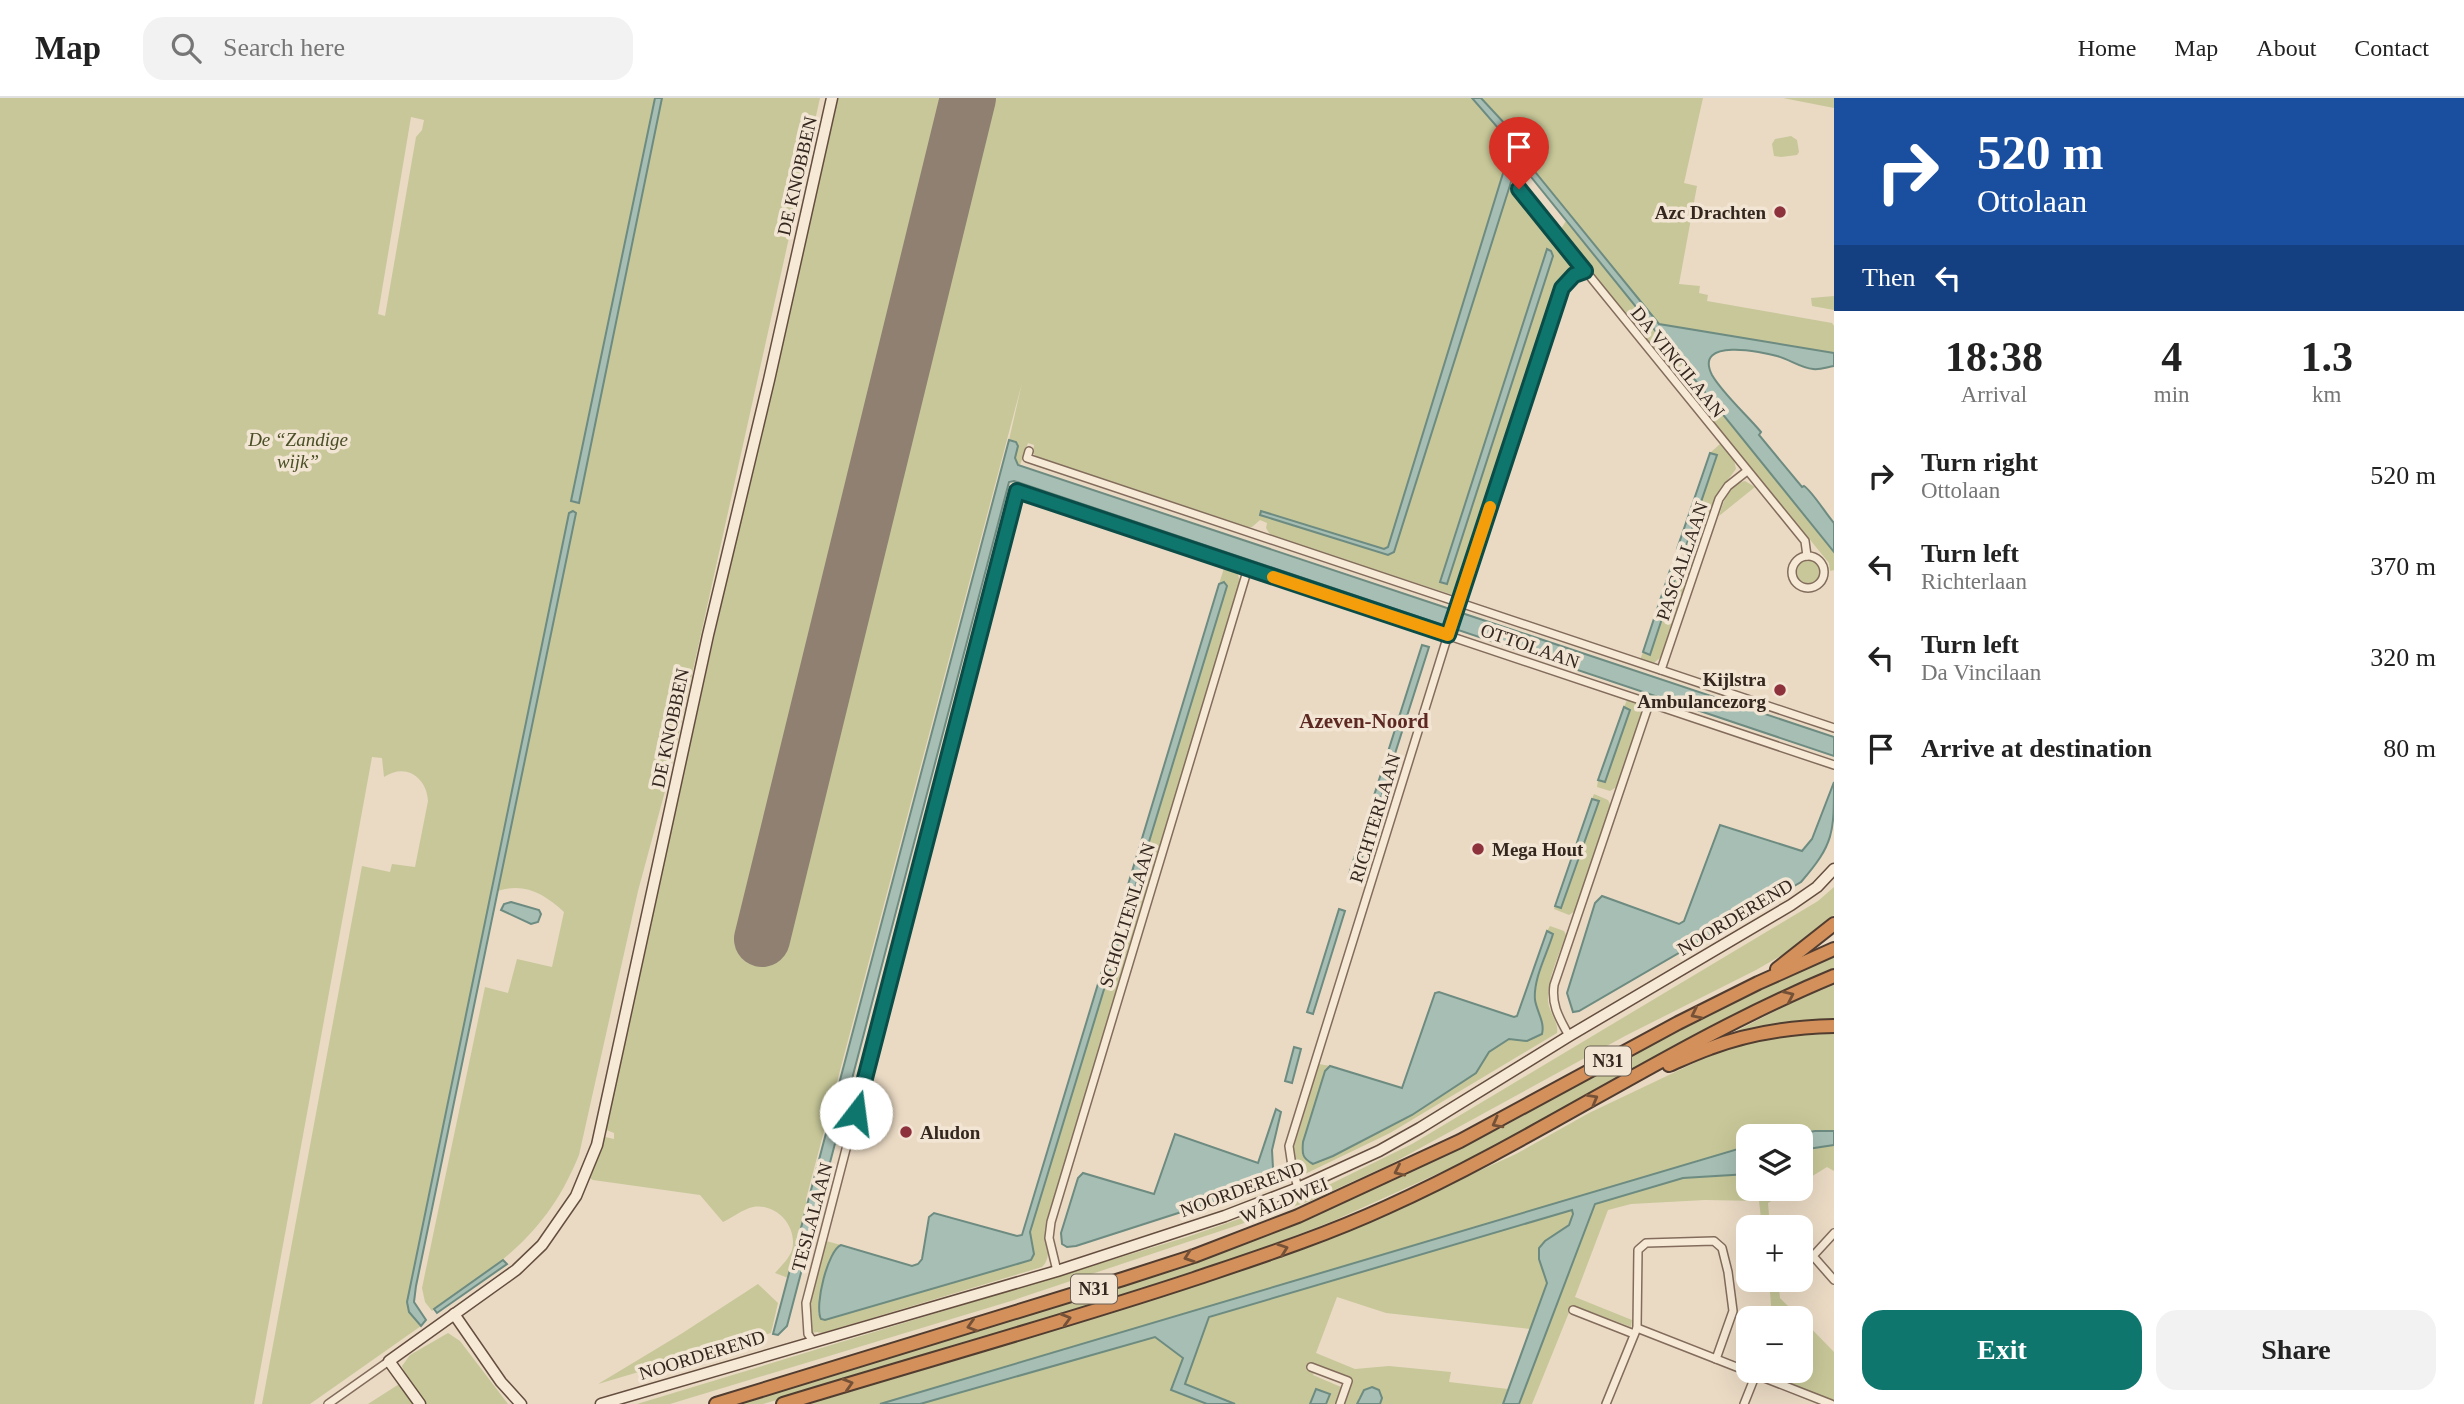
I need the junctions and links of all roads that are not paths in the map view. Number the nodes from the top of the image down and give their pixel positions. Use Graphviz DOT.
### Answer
graph roads {
  1 [pos="832,98"];
  2 [pos="1519,189"];
  3 [pos="1585,271"];
  4 [pos="1029,451"];
  5 [pos="1746,471"];
  6 [pos="1017,491"];
  7 [pos="1807,556"];
  8 [pos="1248,568"];
  9 [pos="1458,605"];
  10 [pos="1449,634"];
  11 [pos="1661,670"];
  12 [pos="1649,704"];
  13 [pos="1834,728"];
  14 [pos="1834,765"];
  15 [pos="1834,869"];
  16 [pos="1834,924"];
  17 [pos="1834,949"];
  18 [pos="1834,976"];
  19 [pos="1758,984"];
  20 [pos="1834,1026"];
  21 [pos="1569,1036"];
  22 [pos="1620,1084"];
  23 [pos="1298,1188"];
  24 [pos="1834,1233"];
  25 [pos="1057,1271"];
  26 [pos="1834,1280"];
  27 [pos="1573,1310"];
  28 [pos="454,1314"];
  29 [pos="1636,1331"];
  30 [pos="813,1341"];
  31 [pos="1716,1359"];
  32 [pos="389,1361"];
  33 [pos="1736,1366"];
  34 [pos="1311,1367"];
  35 [pos="1752,1383"];
  36 [pos="1776,1383"];
  37 [pos="1816,1401"];
  38 [pos="1608,1403"];
  39 [pos="328,1404"];
  40 [pos="420,1404"];
  41 [pos="521,1404"];
  42 [pos="601,1404"];
  43 [pos="716,1404"];
  44 [pos="783,1404"];
  45 [pos="1340,1404"];
  46 [pos="1744,1404"];
  47 [pos="1831,1404"];
  1 -- 28 [label="street, DE KNOBBEN"];
  2 -- 3 [label="street, DA VINCILAAN"];
  3 -- 5 [label="street, DA VINCILAAN"];
  3 -- 9 [label="street, RICHTERLAAN"];
  4 -- 9 [label="street, OTTOLAAN"];
  5 -- 7 [label="street, DA VINCILAAN"];
  5 -- 11 [label="street, PASCALLAAN"];
  6 -- 8 [label="street, OTTOLAAN"];
  6 -- 30 [label="street, TESLALAAN"];
  7 -- 7 [label="street, DA VINCILAAN"];
  8 -- 10 [label="street, OTTOLAAN"];
  8 -- 25 [label="street, SCHOLTENLAAN"];
  9 -- 10 [label="street, RICHTERLAAN"];
  9 -- 11 [label="street, OTTOLAAN"];
  10 -- 12 [label="street, OTTOLAAN"];
  10 -- 23 [label="street, RICHTERLAAN"];
  11 -- 13 [label="street, OTTOLAAN"];
  12 -- 14 [label="street, OTTOLAAN"];
  12 -- 21 [label="street"];
  15 -- 21 [label="street, NOORDEREND"];
  16 -- 19 [label="highway, N31"];
  17 -- 19 [label="highway, WÂLDWEI / N31"];
  22 -- 18 [label="highway, N31, one-way"];
  19 -- 43 [label="highway, WÂLDWEI / N31, one-way"];
  20 -- 22 [label="highway, N31"];
  21 -- 23 [label="street, NOORDEREND"];
  44 -- 22 [label="highway, N31, one-way"];
  23 -- 25 [label="street, NOORDEREND"];
  24 -- 26 [label="street"];
  25 -- 30 [label="street, NOORDEREND"];
  27 -- 29 [label="street"];
  28 -- 32 [label="street"];
  28 -- 41 [label="street"];
  29 -- 31 [label="street"];
  29 -- 31 [label="street"];
  29 -- 38 [label="street"];
  30 -- 42 [label="street, NOORDEREND"];
  31 -- 33 [label="street"];
  32 -- 39 [label="street"];
  32 -- 40 [label="street"];
  34 -- 45 [label="street"];
  35 -- 46 [label="street"];
  36 -- 37 [label="street"];
  37 -- 47 [label="street"];
}
